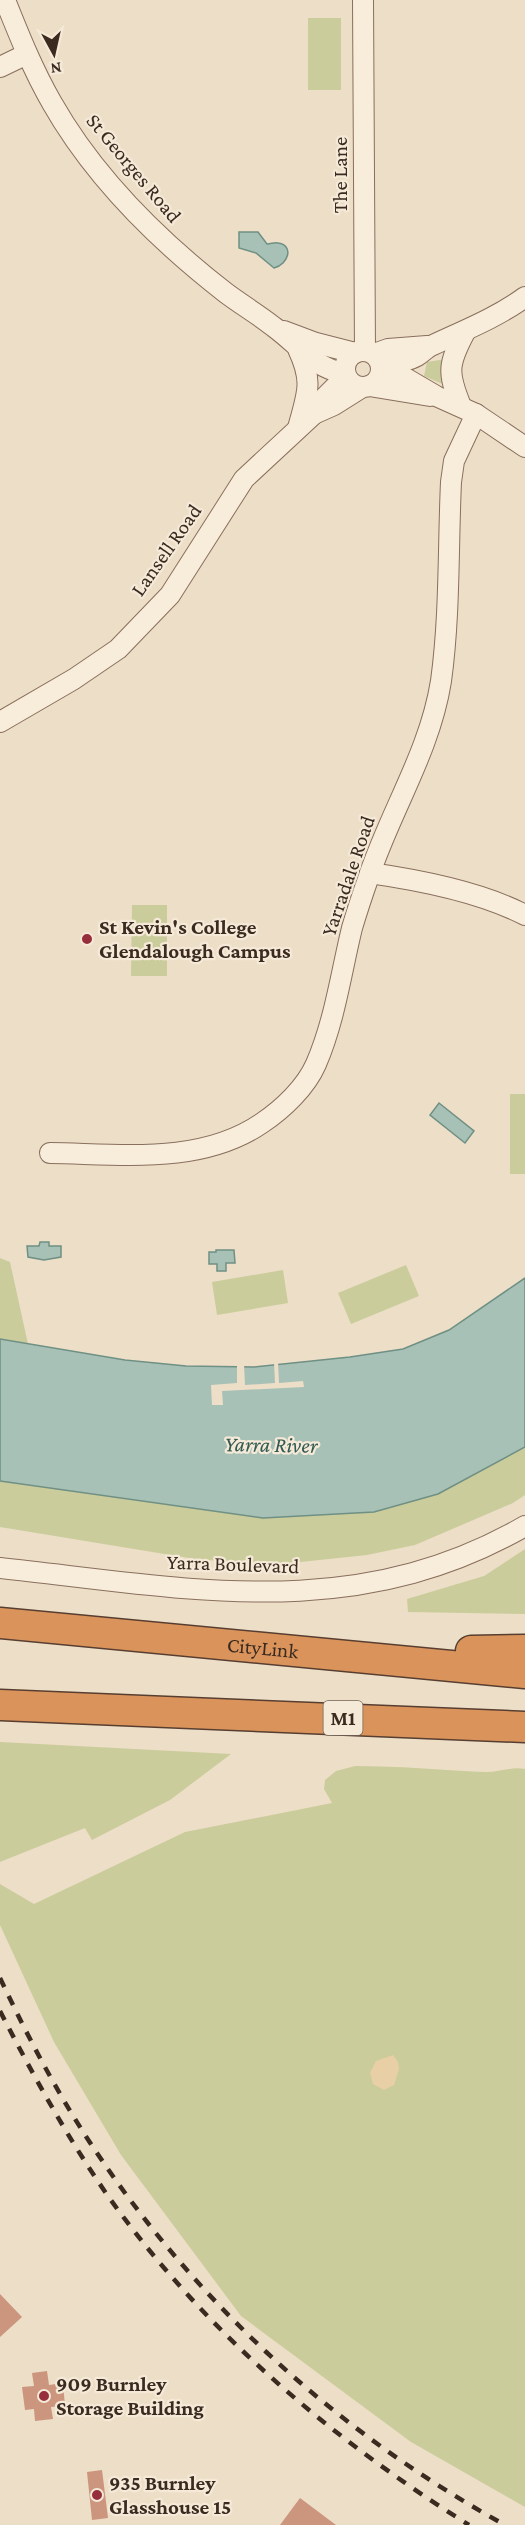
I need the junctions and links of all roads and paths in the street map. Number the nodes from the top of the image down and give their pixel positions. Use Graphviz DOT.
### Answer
graph roads {
  1 [pos="5,0"];
  2 [pos="363,0"];
  3 [pos="27,54"];
  4 [pos="0,67"];
  5 [pos="525,297"];
  6 [pos="276,328"];
  7 [pos="465,332"];
  8 [pos="298,349"];
  9 [pos="371,358"];
  10 [pos="355,381"];
  11 [pos="436,396"];
  12 [pos="469,410"];
  13 [pos="298,428"];
  14 [pos="525,447"];
  15 [pos="0,722"];
  16 [pos="370,873"];
  17 [pos="525,915"];
  18 [pos="50,1153"];
  19 [pos="525,1526"];
  20 [pos="0,1568"];
  21 [pos="0,1623"];
  22 [pos="525,1650"];
  23 [pos="333,1655"];
  24 [pos="525,1673"];
  25 [pos="0,1705"];
  26 [pos="161,1710"];
  27 [pos="525,1727"];
  28 [pos="525,1747"];
  1 -- 3 [label="street, St Georges Road"];
  2 -- 9 [label="street, The Lane"];
  3 -- 4 [label="street"];
  3 -- 6 [label="street, St Georges Road"];
  5 -- 7 [label="street"];
  6 -- 8 [label="street, St Georges Road"];
  6 -- 9 [label="street, St Georges Road"];
  7 -- 9 [label="street"];
  7 -- 12 [label="street"];
  8 -- 10 [label="street, St Georges Road"];
  8 -- 13 [label="street"];
  9 -- 10 [label="street"];
  9 -- 10 [label="street"];
  9 -- 11 [label="street, St Georges Road"];
  10 -- 11 [label="street, St Georges Road"];
  10 -- 13 [label="street, Lansell Road"];
  11 -- 12 [label="street, St Georges Road"];
  12 -- 14 [label="street, St Georges Road"];
  12 -- 16 [label="street, Yarradale Road"];
  13 -- 15 [label="street, Lansell Road"];
  16 -- 17 [label="street"];
  16 -- 18 [label="street, Yarradale Road"];
  19 -- 20 [label="street, Yarra Boulevard"];
  21 -- 23 [label="highway, CityLink"];
  22 -- 23 [label="highway"];
  23 -- 24 [label="highway, CityLink"];
  25 -- 26 [label="highway, M1"];
  26 -- 27 [label="highway, M1"];
  26 -- 28 [label="highway"];
}
